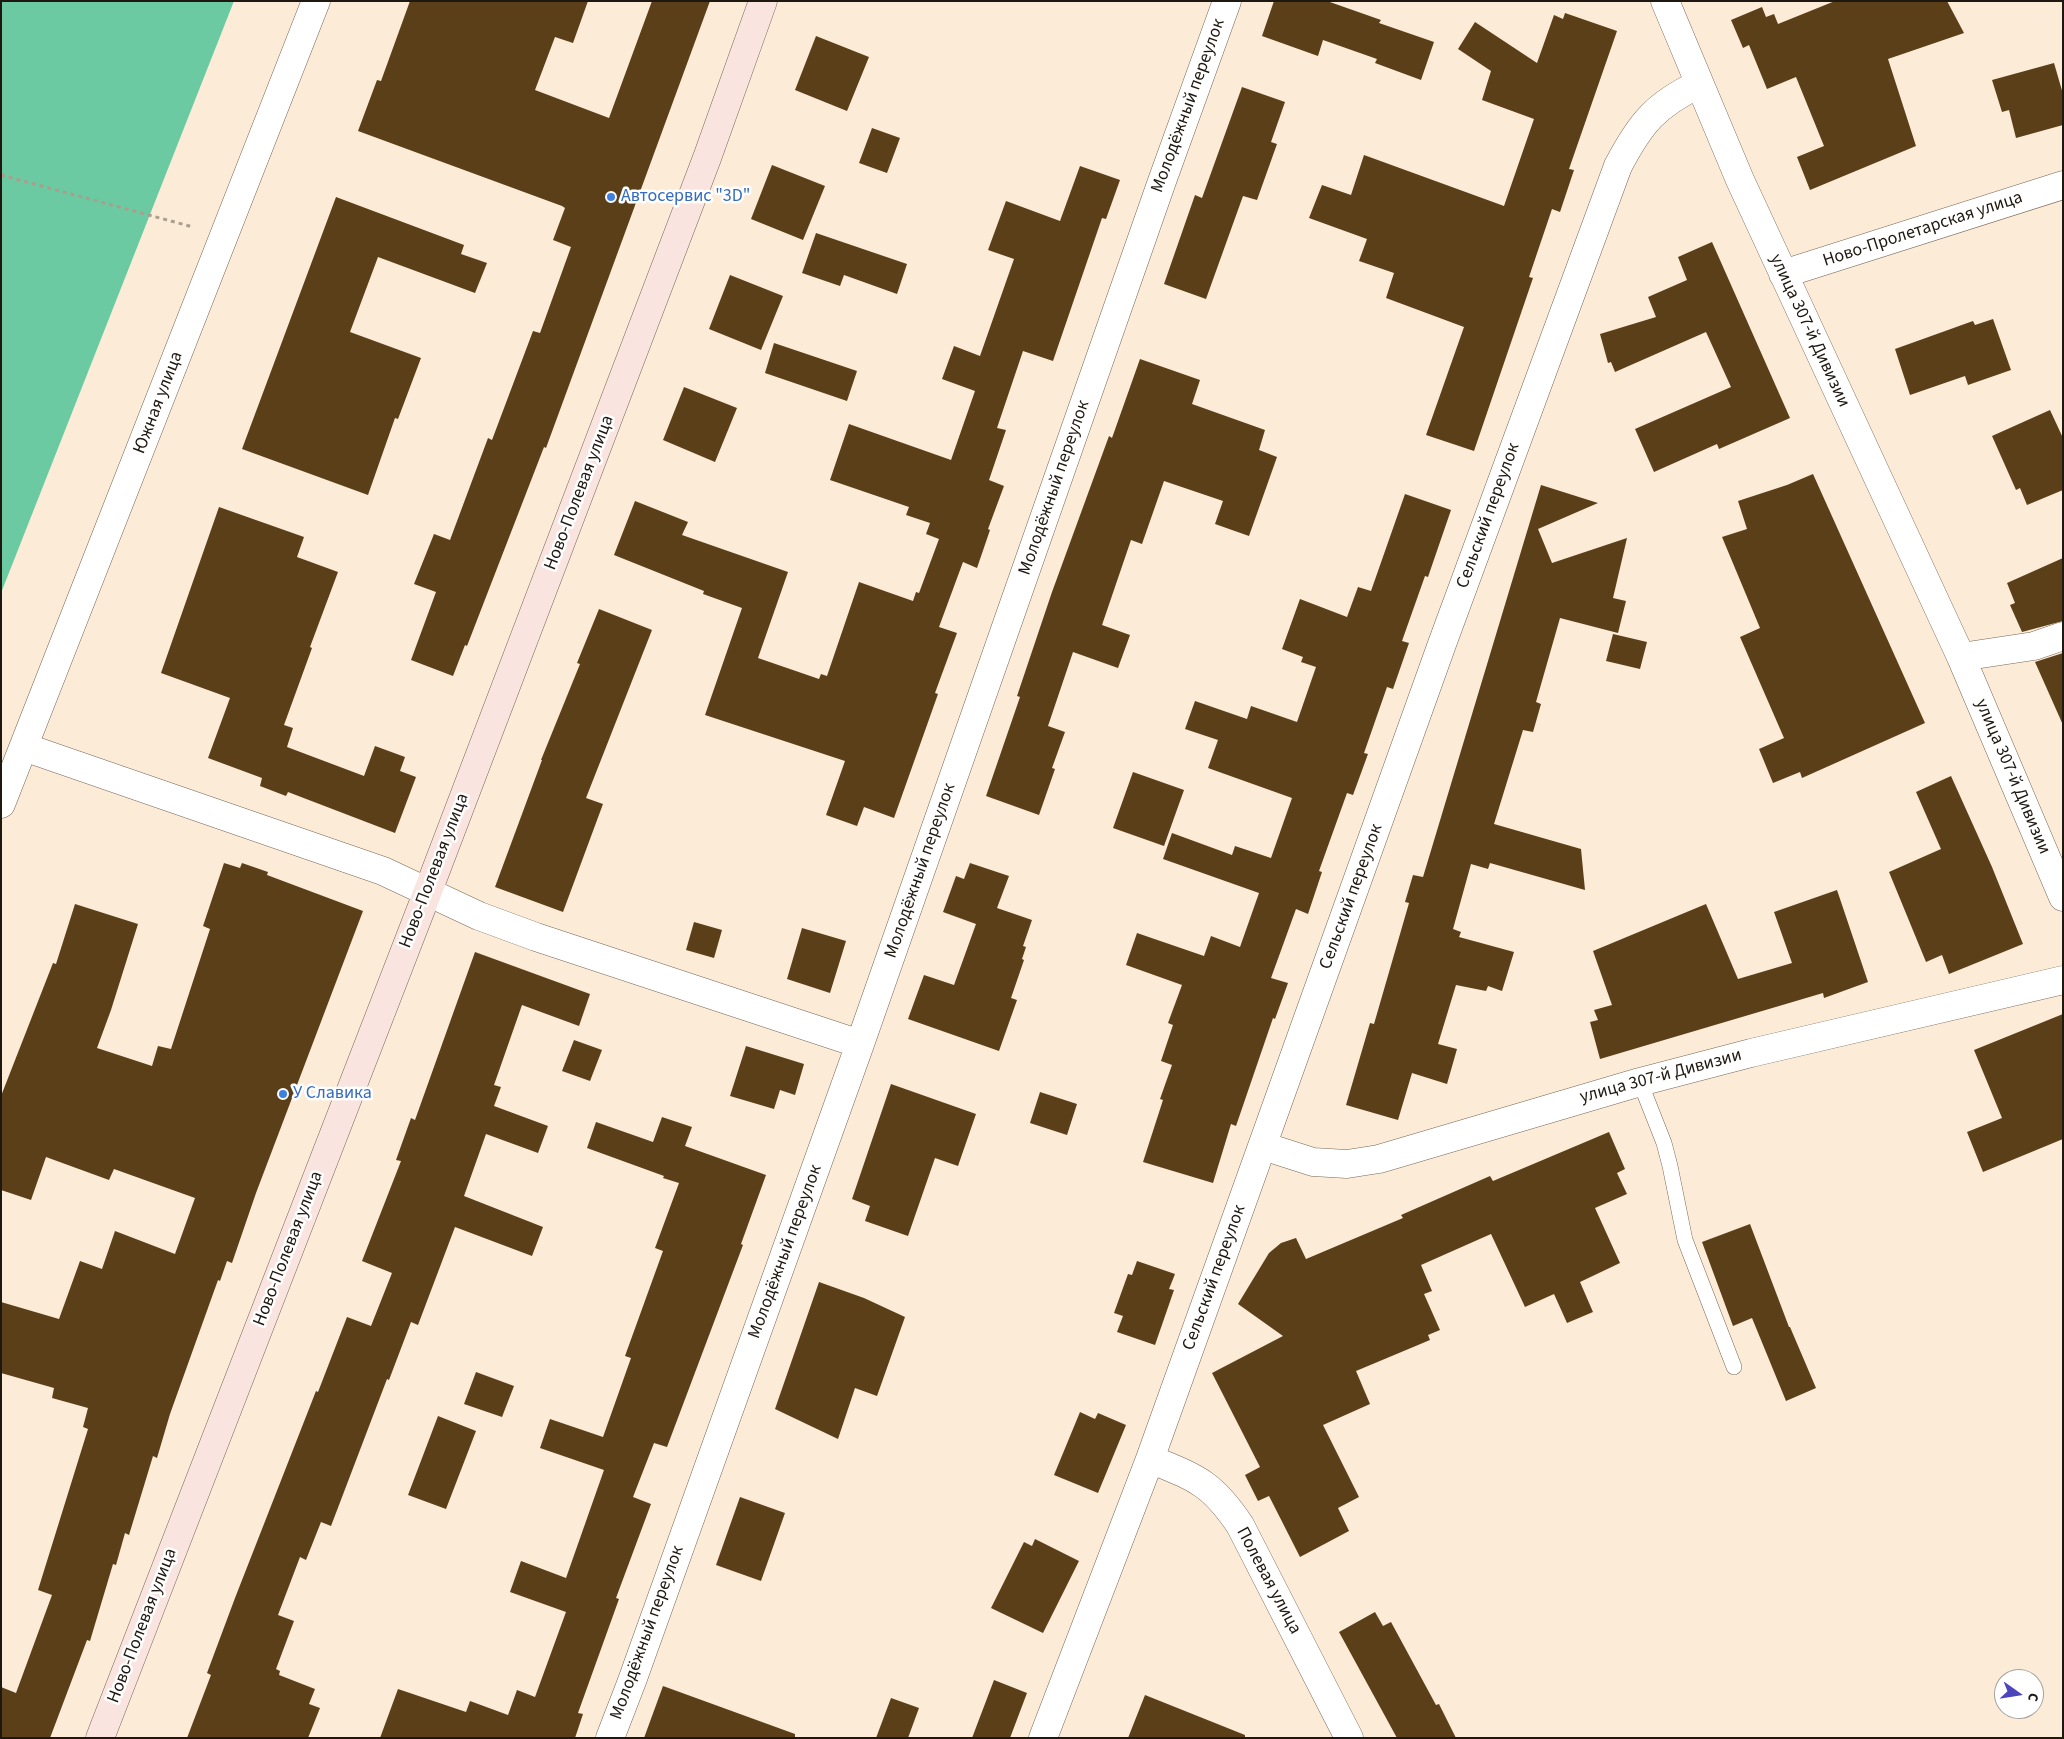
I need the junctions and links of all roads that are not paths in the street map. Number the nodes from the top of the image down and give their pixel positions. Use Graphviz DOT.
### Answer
graph roads {
  1 [pos="316,1"];
  2 [pos="763,1"];
  3 [pos="1227,1"];
  4 [pos="1665,1"];
  5 [pos="1699,84"];
  6 [pos="2063,185"];
  7 [pos="1783,274"];
  8 [pos="2063,636"];
  9 [pos="1961,657"];
  10 [pos="24,747"];
  11 [pos="1,804"];
  12 [pos="428,891"];
  13 [pos="2063,897"];
  14 [pos="2063,980"];
  15 [pos="860,1044"];
  16 [pos="1640,1082"];
  17 [pos="1263,1146"];
  18 [pos="1734,1366"];
  19 [pos="1150,1459"];
  20 [pos="100,1738"];
  21 [pos="610,1738"];
  22 [pos="1043,1738"];
  23 [pos="1349,1738"];
  1 -- 10 [label="street, Южная улица"];
  2 -- 12 [label="street, Ново-Полевая улица"];
  3 -- 15 [label="street, Молодёжный переулок"];
  4 -- 5 [label="street, улица 307-й Дивизии"];
  5 -- 7 [label="street, улица 307-й Дивизии"];
  5 -- 17 [label="street, Сельский переулок"];
  6 -- 7 [label="street, Ново-Пролетарская улица"];
  7 -- 9 [label="street, улица 307-й Дивизии"];
  8 -- 9 [label="street"];
  9 -- 13 [label="street, улица 307-й Дивизии"];
  10 -- 11 [label="street, Южная улица"];
  10 -- 12 [label="street"];
  12 -- 15 [label="street"];
  12 -- 20 [label="street, Ново-Полевая улица"];
  14 -- 16 [label="street, улица 307-й Дивизии"];
  15 -- 21 [label="street, Молодёжный переулок"];
  16 -- 17 [label="street, улица 307-й Дивизии"];
  16 -- 18 [label="lane"];
  17 -- 19 [label="street, Сельский переулок"];
  19 -- 22 [label="street, Сельский переулок"];
  19 -- 23 [label="street, Полевая улица"];
}
